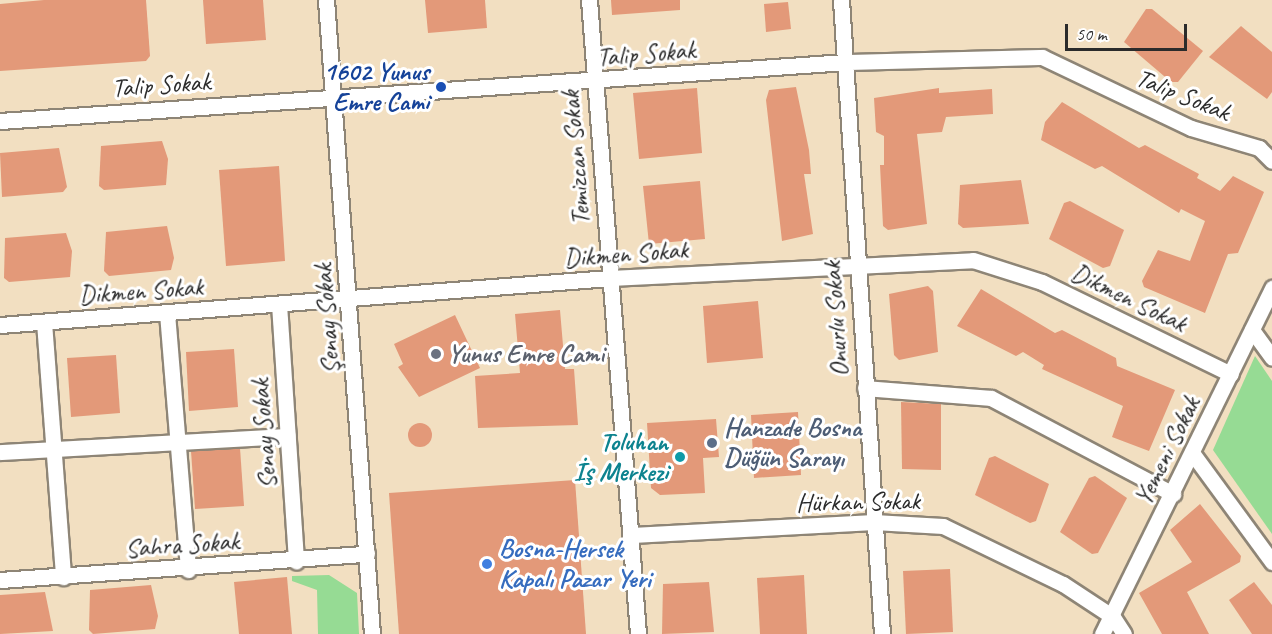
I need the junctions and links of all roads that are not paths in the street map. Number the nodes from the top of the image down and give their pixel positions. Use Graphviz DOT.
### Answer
graph roads {
  1 [pos="326,0"];
  2 [pos="589,0"];
  3 [pos="841,0"];
  4 [pos="846,62"];
  5 [pos="594,83"];
  6 [pos="333,97"];
  7 [pos="0,122"];
  8 [pos="1265,146"];
  9 [pos="1272,161"];
  10 [pos="857,266"];
  11 [pos="610,278"];
  12 [pos="1272,288"];
  13 [pos="350,299"];
  14 [pos="279,304"];
  15 [pos="167,313"];
  16 [pos="44,322"];
  17 [pos="0,325"];
  18 [pos="1252,330"];
  19 [pos="1272,358"];
  20 [pos="1231,374"];
  21 [pos="865,388"];
  22 [pos="288,436"];
  23 [pos="174,443"];
  24 [pos="55,449"];
  25 [pos="0,452"];
  26 [pos="1193,454"];
  27 [pos="1173,494"];
  28 [pos="874,522"];
  29 [pos="632,535"];
  30 [pos="367,554"];
  31 [pos="296,561"];
  32 [pos="1272,562"];
  33 [pos="188,570"];
  34 [pos="63,577"];
  35 [pos="0,580"];
  36 [pos="1113,617"];
  37 [pos="372,634"];
  38 [pos="638,634"];
  39 [pos="882,634"];
  40 [pos="1102,634"];
  41 [pos="1124,634"];
  1 -- 6 [label="street, Şenay Sokak"];
  2 -- 5 [label="street, Temizcan Sokak"];
  3 -- 4 [label="street, Onurlu Sokak"];
  4 -- 5 [label="street, Talip Sokak"];
  4 -- 8 [label="street, Talip Sokak"];
  4 -- 10 [label="street, Onurlu Sokak"];
  5 -- 6 [label="street, Talip Sokak"];
  5 -- 11 [label="street, Temizcan Sokak"];
  6 -- 7 [label="street, Talip Sokak"];
  6 -- 13 [label="street, Şenay Sokak"];
  8 -- 9 [label="street, Talip Sokak"];
  10 -- 11 [label="street, Dikmen Sokak"];
  10 -- 20 [label="street, Dikmen Sokak"];
  10 -- 21 [label="street, Onurlu Sokak"];
  11 -- 13 [label="street, Dikmen Sokak"];
  11 -- 29 [label="street, Temizcan Sokak"];
  12 -- 18 [label="street, Yemeni Sokak"];
  13 -- 14 [label="street, Dikmen Sokak"];
  13 -- 30 [label="street, Şenay Sokak"];
  14 -- 15 [label="street, Dikmen Sokak"];
  14 -- 22 [label="street, Senay Sokak"];
  15 -- 16 [label="street, Dikmen Sokak"];
  15 -- 23 [label="street"];
  16 -- 17 [label="street, Dikmen Sokak"];
  16 -- 24 [label="street"];
  18 -- 19 [label="street"];
  18 -- 20 [label="street, Yemeni Sokak"];
  20 -- 26 [label="street, Yemeni Sokak"];
  21 -- 27 [label="street"];
  21 -- 28 [label="street, Onurlu Sokak"];
  22 -- 23 [label="street"];
  22 -- 31 [label="street, Senay Sokak"];
  23 -- 24 [label="street"];
  23 -- 33 [label="street"];
  24 -- 25 [label="street"];
  24 -- 34 [label="street"];
  26 -- 27 [label="street, Yemeni Sokak"];
  26 -- 32 [label="street"];
  27 -- 36 [label="street, Yemeni Sokak"];
  28 -- 29 [label="street, Hürkan Sokak"];
  28 -- 36 [label="street, Hürkan Sokak"];
  28 -- 39 [label="street, Onurlu Sokak"];
  29 -- 38 [label="street, Temizcan Sokak"];
  30 -- 31 [label="street, Sahra Sokak"];
  30 -- 37 [label="street, Şenay Sokak"];
  31 -- 33 [label="street, Sahra Sokak"];
  33 -- 34 [label="street, Sahra Sokak"];
  34 -- 35 [label="street, Sahra Sokak"];
  36 -- 40 [label="street, Yemeni Sokak"];
  36 -- 41 [label="street, Hürkan Sokak"];
}
